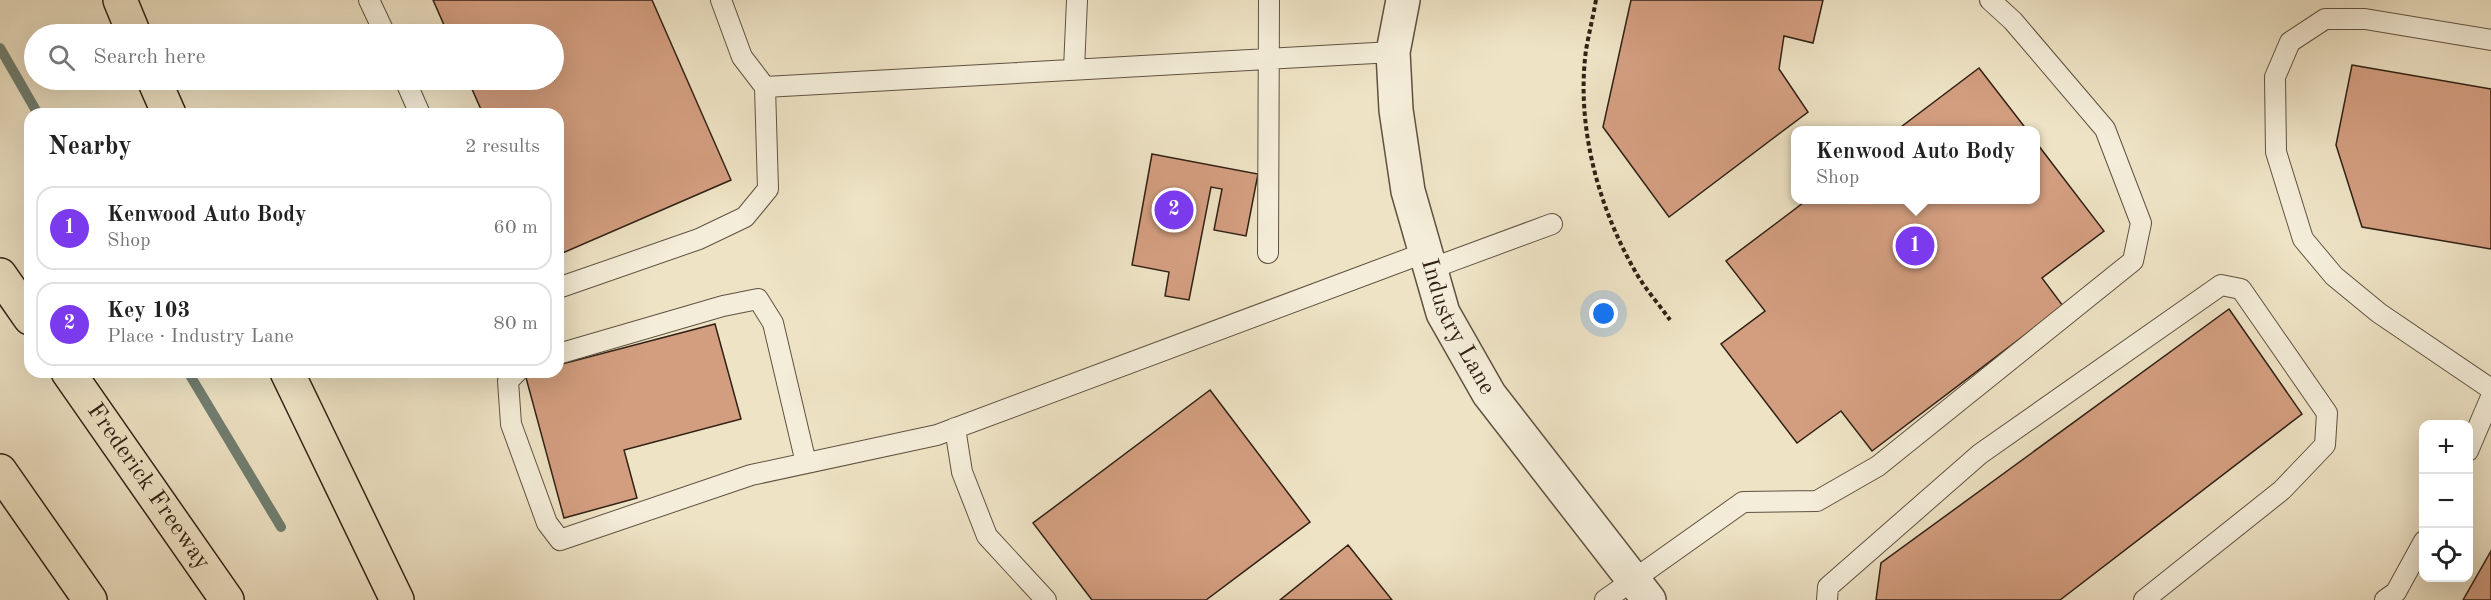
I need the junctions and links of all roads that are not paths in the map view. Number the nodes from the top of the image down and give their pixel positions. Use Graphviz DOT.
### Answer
graph roads {
  1 [pos="120,0"];
  2 [pos="369,0"];
  3 [pos="721,0"];
  4 [pos="1077,0"];
  5 [pos="1269,0"];
  6 [pos="1403,0"];
  7 [pos="1990,0"];
  8 [pos="130,24"];
  9 [pos="380,24"];
  10 [pos="2491,40"];
  11 [pos="1393,52"];
  12 [pos="1268,58"];
  13 [pos="1074,69"];
  14 [pos="765,87"];
  15 [pos="158,90"];
  16 [pos="409,90"];
  17 [pos="166,108"];
  18 [pos="417,108"];
  19 [pos="1551,224"];
  20 [pos="1268,254"];
  21 [pos="1427,261"];
  22 [pos="0,275"];
  23 [pos="564,286"];
  24 [pos="24,309"];
  25 [pos="564,352"];
  26 [pos="72,378"];
  27 [pos="290,378"];
  28 [pos="511,378"];
  29 [pos="2491,388"];
  30 [pos="2491,397"];
  31 [pos="955,428"];
  32 [pos="2473,441"];
  33 [pos="806,463"];
  34 [pos="0,471"];
  35 [pos="2419,550"];
  36 [pos="1641,590"];
  37 [pos="90,600"];
  38 [pos="227,600"];
  39 [pos="397,600"];
  40 [pos="1046,600"];
  41 [pos="1605,600"];
  42 [pos="1827,600"];
  43 [pos="2144,600"];
  44 [pos="2385,600"];
  1 -- 8 [label="highway"];
  2 -- 9 [label="lane"];
  3 -- 14 [label="lane"];
  4 -- 13 [label="lane"];
  5 -- 12 [label="lane"];
  6 -- 11 [label="street, Industry Lane"];
  7 -- 36 [label="lane"];
  10 -- 29 [label="lane"];
  11 -- 12 [label="lane"];
  11 -- 21 [label="street, Industry Lane"];
  12 -- 13 [label="lane"];
  12 -- 20 [label="lane"];
  13 -- 14 [label="lane"];
  14 -- 23 [label="lane"];
  15 -- 17 [label="highway"];
  16 -- 18 [label="lane"];
  19 -- 21 [label="lane"];
  21 -- 31 [label="lane"];
  21 -- 36 [label="street, Industry Lane"];
  22 -- 24 [label="highway"];
  25 -- 33 [label="lane"];
  26 -- 38 [label="highway, Frederick Freeway"];
  27 -- 39 [label="highway"];
  28 -- 33 [label="lane"];
  30 -- 32 [label="lane"];
  31 -- 33 [label="lane"];
  31 -- 40 [label="lane"];
  34 -- 37 [label="highway"];
  35 -- 44 [label="lane"];
  36 -- 41 [label="lane"];
  42 -- 43 [label="lane"];
}
